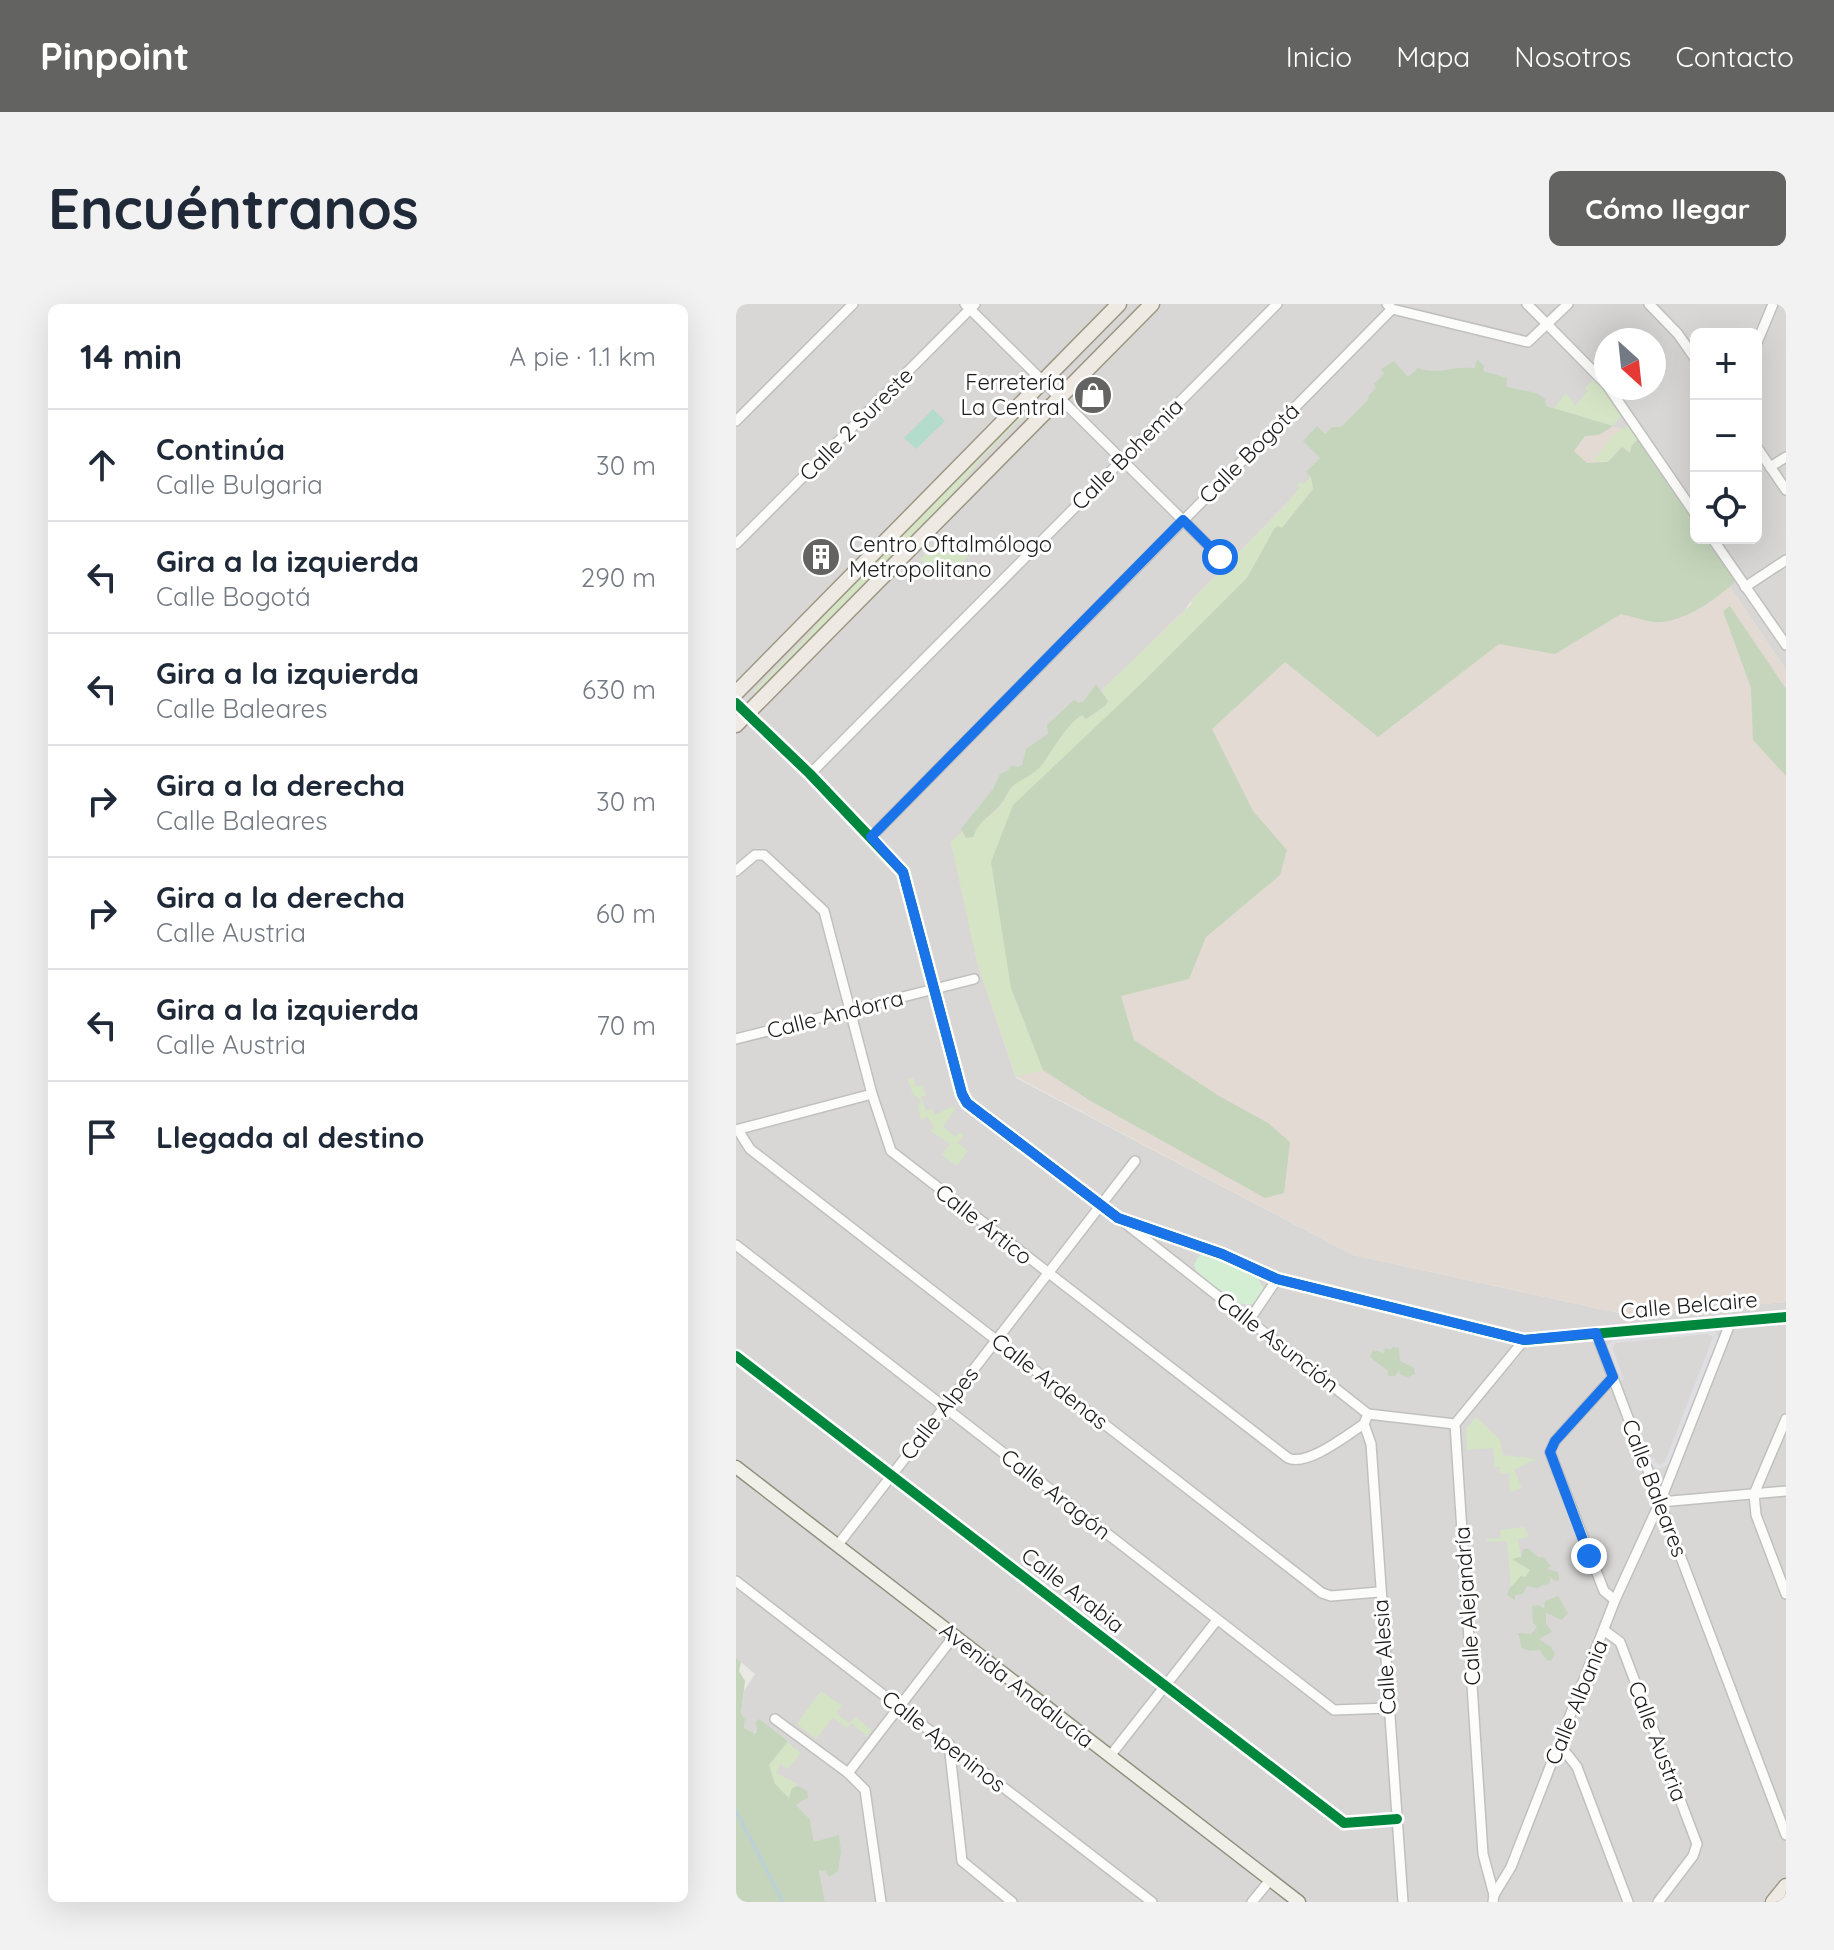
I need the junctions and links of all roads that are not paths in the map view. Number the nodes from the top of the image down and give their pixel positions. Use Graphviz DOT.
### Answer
graph roads {
  1 [pos="853,304"];
  2 [pos="1119,304"];
  3 [pos="1152,304"];
  4 [pos="1277,304"];
  5 [pos="1527,304"];
  6 [pos="1568,304"];
  7 [pos="1649,304"];
  8 [pos="1773,304"];
  9 [pos="970,306"];
  10 [pos="1390,307"];
  11 [pos="1548,324"];
  12 [pos="1762,331"];
  13 [pos="1690,351"];
  14 [pos="1594,372"];
  15 [pos="1043,382"];
  16 [pos="1059,398"];
  17 [pos="1618,400"];
  18 [pos="736,421"];
  19 [pos="1762,455"];
  20 [pos="1786,457"];
  21 [pos="1121,459"];
  22 [pos="1770,467"];
  23 [pos="1786,490"];
  24 [pos="1690,506"];
  25 [pos="1183,520"];
  26 [pos="736,544"];
  27 [pos="1716,544"];
  28 [pos="1220,557"];
  29 [pos="1786,560"];
  30 [pos="1745,587"];
  31 [pos="1786,645"];
  32 [pos="736,693"];
  33 [pos="742,708"];
  34 [pos="736,725"];
  35 [pos="810,774"];
  36 [pos="871,837"];
  37 [pos="736,871"];
  38 [pos="974,979"];
  39 [pos="934,990"];
  40 [pos="850,1011"];
  41 [pos="736,1039"];
  42 [pos="872,1094"];
  43 [pos="737,1130"];
  44 [pos="1135,1161"];
  45 [pos="1102,1205"];
  46 [pos="1118,1218"];
  47 [pos="736,1245"];
  48 [pos="1048,1273"];
  49 [pos="1277,1279"];
  50 [pos="1786,1317"];
  51 [pos="1250,1319"];
  52 [pos="1731,1321"];
  53 [pos="1596,1333"];
  54 [pos="996,1339"];
  55 [pos="1524,1340"];
  56 [pos="736,1356"];
  57 [pos="1613,1377"];
  58 [pos="943,1407"];
  59 [pos="1366,1419"];
  60 [pos="1786,1419"];
  61 [pos="1455,1424"];
  62 [pos="736,1467"];
  63 [pos="891,1475"];
  64 [pos="1786,1491"];
  65 [pos="1754,1494"];
  66 [pos="1660,1502"];
  67 [pos="837,1546"];
  68 [pos="736,1581"];
  69 [pos="1379,1592"];
  70 [pos="1786,1594"];
  71 [pos="1615,1600"];
  72 [pos="1217,1620"];
  73 [pos="1605,1631"];
  74 [pos="954,1636"];
  75 [pos="1165,1686"];
  76 [pos="900,1707"];
  77 [pos="1388,1708"];
  78 [pos="775,1719"];
  79 [pos="949,1744"];
  80 [pos="1557,1750"];
  81 [pos="1110,1756"];
  82 [pos="848,1773"];
  83 [pos="1397,1819"];
  84 [pos="1786,1835"];
  85 [pos="1270,1880"];
  86 [pos="1786,1886"];
  87 [pos="1493,1898"];
  88 [pos="1007,1900"];
  89 [pos="881,1902"];
  90 [pos="1152,1902"];
  91 [pos="1252,1902"];
  92 [pos="1299,1902"];
  93 [pos="1403,1902"];
  94 [pos="1628,1902"];
  95 [pos="1658,1902"];
  96 [pos="1773,1902"];
  1 -- 18 [label="street"];
  2 -- 15 [label="main road"];
  3 -- 16 [label="main road"];
  4 -- 21 [label="street, Calle Bohemia"];
  5 -- 11 [label="street"];
  6 -- 11 [label="street"];
  7 -- 13 [label="street"];
  8 -- 12 [label="street"];
  9 -- 15 [label="street"];
  9 -- 26 [label="street, Calle 2 Sureste"];
  10 -- 11 [label="street"];
  10 -- 25 [label="street, Calle Bogotá"];
  11 -- 14 [label="street"];
  15 -- 16 [label="street"];
  15 -- 32 [label="main road"];
  16 -- 21 [label="street"];
  16 -- 33 [label="main road"];
  17 -- 24 [label="street"];
  19 -- 22 [label="street"];
  20 -- 22 [label="street"];
  21 -- 25 [label="street"];
  21 -- 35 [label="street, Calle Bohemia"];
  22 -- 23 [label="street"];
  25 -- 28 [label="street"];
  25 -- 36 [label="street, Calle Bogotá"];
  27 -- 30 [label="street"];
  29 -- 30 [label="street"];
  30 -- 31 [label="street"];
  33 -- 34 [label="main road"];
  33 -- 35 [label="street"];
  35 -- 36 [label="street"];
  36 -- 39 [label="street"];
  37 -- 40 [label="street, Calle Ártico"];
  38 -- 39 [label="street, Calle Andorra"];
  39 -- 40 [label="street, Calle Andorra"];
  39 -- 45 [label="street"];
  40 -- 41 [label="street, Calle Andorra"];
  40 -- 42 [label="street, Calle Ártico"];
  42 -- 43 [label="street"];
  42 -- 48 [label="street, Calle Ártico"];
  43 -- 54 [label="street, Calle Ardenas"];
  44 -- 45 [label="street, Calle Alpes"];
  45 -- 46 [label="street"];
  45 -- 48 [label="street, Calle Alpes"];
  46 -- 49 [label="street"];
  46 -- 51 [label="street, Calle Asunción"];
  47 -- 58 [label="street, Calle Aragón"];
  48 -- 54 [label="street, Calle Alpes"];
  48 -- 59 [label="street, Calle Ártico"];
  49 -- 51 [label="street"];
  49 -- 55 [label="street"];
  50 -- 52 [label="street, Calle Belcaire"];
  51 -- 59 [label="street, Calle Asunción"];
  52 -- 53 [label="street, Calle Belcaire"];
  52 -- 66 [label="street, Calle Albania"];
  53 -- 55 [label="street"];
  53 -- 57 [label="street, Calle Baleares"];
  54 -- 58 [label="street, Calle Alpes"];
  54 -- 69 [label="street, Calle Ardenas"];
  55 -- 61 [label="street"];
  56 -- 63 [label="street, Calle Arabia"];
  57 -- 66 [label="street, Calle Baleares"];
  57 -- 71 [label="street"];
  58 -- 63 [label="street, Calle Alpes"];
  58 -- 72 [label="street, Calle Aragón"];
  59 -- 61 [label="street"];
  59 -- 69 [label="street, Calle Alesia"];
  60 -- 65 [label="street"];
  61 -- 87 [label="street, Calle Alejandría"];
  62 -- 67 [label="street, Avenida Andalucía"];
  63 -- 67 [label="street, Calle Alpes"];
  63 -- 75 [label="street, Calle Arabia"];
  64 -- 65 [label="street"];
  65 -- 66 [label="street"];
  65 -- 70 [label="street"];
  66 -- 71 [label="street, Calle Albania"];
  66 -- 84 [label="street, Calle Baleares"];
  67 -- 74 [label="street, Avenida Andalucía"];
  68 -- 76 [label="street, Calle Apeninos"];
  69 -- 77 [label="street, Calle Alesia"];
  71 -- 73 [label="street, Calle Albania"];
  72 -- 75 [label="street"];
  72 -- 77 [label="street, Calle Aragón"];
  73 -- 80 [label="street, Calle Albania"];
  73 -- 95 [label="street, Calle Austria"];
  74 -- 76 [label="street"];
  74 -- 81 [label="street, Avenida Andalucía"];
  75 -- 81 [label="street"];
  75 -- 83 [label="street, Calle Arabia"];
  76 -- 79 [label="street, Calle Apeninos"];
  76 -- 82 [label="street"];
  77 -- 83 [label="street, Calle Alesia"];
  78 -- 82 [label="street"];
  79 -- 88 [label="street"];
  79 -- 90 [label="street, Calle Apeninos"];
  80 -- 87 [label="street, Calle Albania"];
  80 -- 94 [label="street"];
  81 -- 85 [label="street, Avenida Andalucía"];
  82 -- 89 [label="street"];
  83 -- 93 [label="street, Calle Alesia"];
  85 -- 91 [label="street"];
  85 -- 92 [label="street, Avenida Andalucía"];
  86 -- 96 [label="main road"];
}
